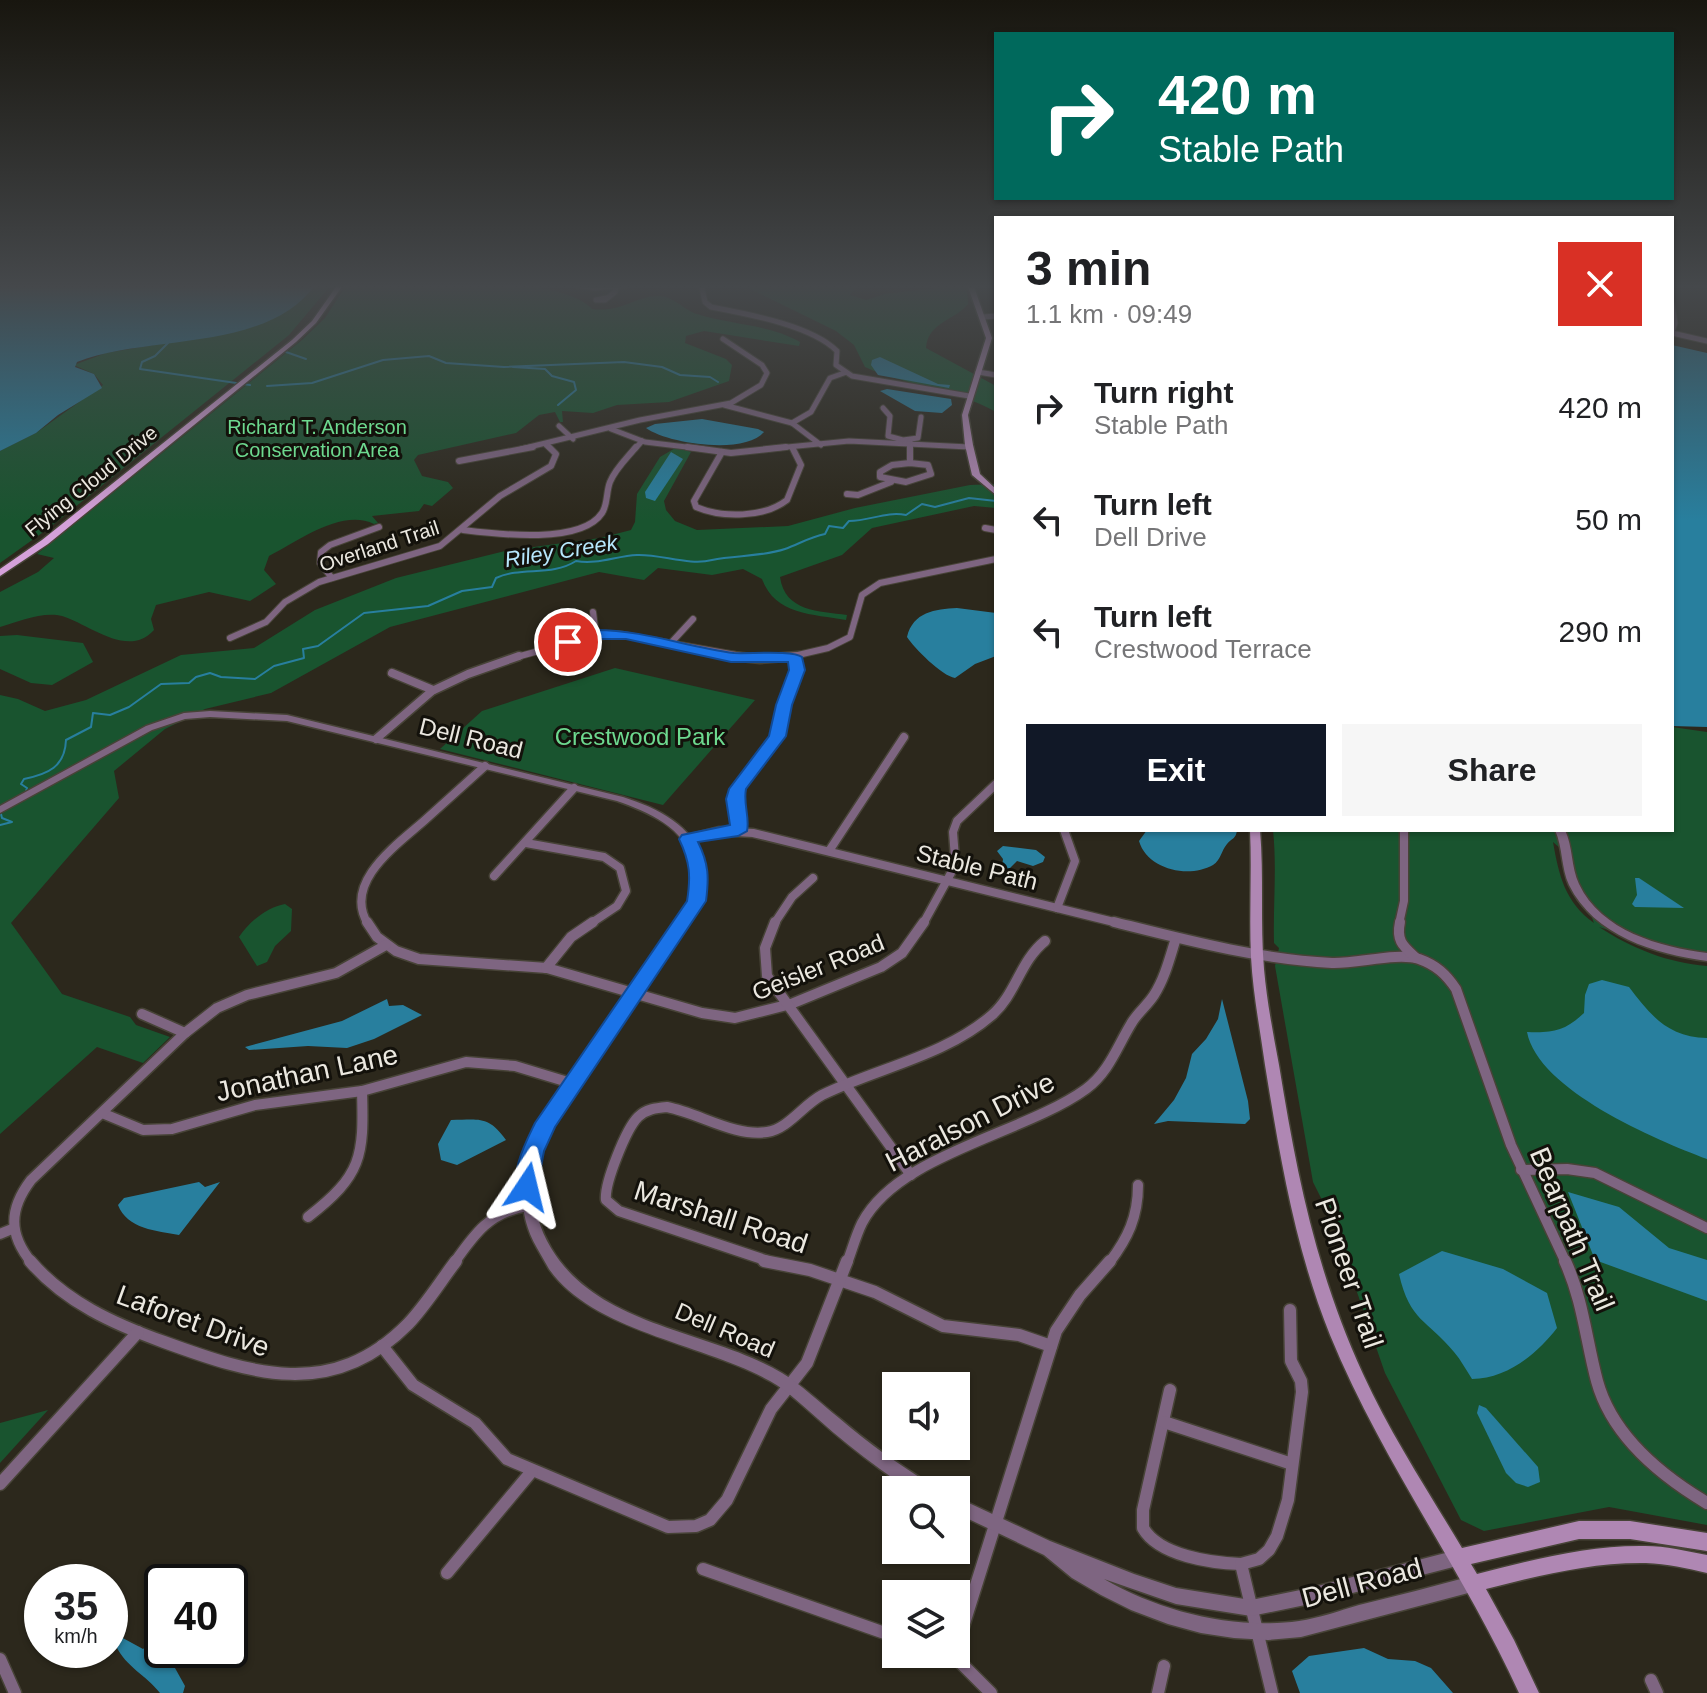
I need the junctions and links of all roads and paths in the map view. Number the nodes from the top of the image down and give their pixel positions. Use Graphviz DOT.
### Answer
graph roads {
  1 [pos="266,363"];
  2 [pos="759,363"];
  3 [pos="836,363"];
  4 [pos="981,363"];
  5 [pos="978,372"];
  6 [pos="844,373"];
  7 [pos="994,375"];
  8 [pos="970,394"];
  9 [pos="723,404"];
  10 [pos="883,408"];
  11 [pos="921,417"];
  12 [pos="792,423"];
  13 [pos="559,426"];
  14 [pos="611,429"];
  15 [pos="573,439"];
  16 [pos="642,441"];
  17 [pos="546,445"];
  18 [pos="821,445"];
  19 [pos="910,445"];
  20 [pos="969,447"];
  21 [pos="793,449"];
  22 [pos="722,452"];
  23 [pos="459,461"];
  24 [pos="910,463"];
  25 [pos="891,482"];
  26 [pos="994,491"];
  27 [pos="847,494"];
  28 [pos="379,527"];
  29 [pos="985,528"];
  30 [pos="463,530"];
  31 [pos="994,530"];
  32 [pos="994,559"];
  33 [pos="0,573"];
  34 [pos="332,578"];
  35 [pos="593,612"];
  36 [pos="693,619"];
  37 [pos="596,635"];
  38 [pos="230,638"];
  39 [pos="670,644"];
  40 [pos="794,657"];
  41 [pos="392,673"];
  42 [pos="433,690"];
  43 [pos="904,737"];
  44 [pos="376,739"];
  45 [pos="485,766"];
  46 [pos="994,786"];
  47 [pos="574,788"];
  48 [pos="0,810"];
  49 [pos="738,831"];
  50 [pos="1065,832"];
  51 [pos="1255,832"];
  52 [pos="1404,832"];
  53 [pos="1561,832"];
  54 [pos="688,839"];
  55 [pos="526,843"];
  56 [pos="829,851"];
  57 [pos="494,876"];
  58 [pos="813,878"];
  59 [pos="945,880"];
  60 [pos="1057,908"];
  61 [pos="1176,938"];
  62 [pos="1045,941"];
  63 [pos="386,945"];
  64 [pos="1256,955"];
  65 [pos="1707,957"];
  66 [pos="1416,958"];
  67 [pos="546,968"];
  68 [pos="634,994"];
  69 [pos="788,1005"];
  70 [pos="142,1014"];
  71 [pos="185,1033"];
  72 [pos="571,1083"];
  73 [pos="848,1084"];
  74 [pos="362,1091"];
  75 [pos="102,1113"];
  76 [pos="1521,1170"];
  77 [pos="911,1175"];
  78 [pos="1138,1185"];
  79 [pos="527,1206"];
  80 [pos="308,1217"];
  81 [pos="1707,1228"];
  82 [pos="6,1232"];
  83 [pos="842,1281"];
  84 [pos="1290,1310"];
  85 [pos="138,1332"];
  86 [pos="382,1346"];
  87 [pos="1051,1346"];
  88 [pos="788,1386"];
  89 [pos="1170,1390"];
  90 [pos="1164,1422"];
  91 [pos="1292,1464"];
  92 [pos="532,1471"];
  93 [pos="905,1476"];
  94 [pos="0,1484"];
  95 [pos="1707,1503"];
  96 [pos="970,1512"];
  97 [pos="996,1524"];
  98 [pos="1707,1542"];
  99 [pos="1046,1548"];
  100 [pos="1457,1558"];
  101 [pos="1241,1564"];
  102 [pos="1707,1564"];
  103 [pos="703,1569"];
  104 [pos="447,1573"];
  105 [pos="1472,1584"];
  106 [pos="970,1602"];
  107 [pos="1251,1608"];
  108 [pos="882,1632"];
  109 [pos="1256,1632"];
  110 [pos="0,1659"];
  111 [pos="1164,1666"];
  112 [pos="967,1668"];
  113 [pos="15,1693"];
  114 [pos="991,1693"];
  115 [pos="1158,1693"];
  116 [pos="1272,1693"];
  117 [pos="1529,1693"];
  1 -- 33 [label="main road, Flying Cloud Drive"];
  2 -- 9 [label="street"];
  3 -- 6 [label="street"];
  4 -- 5 [label="main road"];
  5 -- 7 [label="street"];
  5 -- 8 [label="main road"];
  6 -- 8 [label="street"];
  6 -- 12 [label="street"];
  8 -- 20 [label="main road"];
  9 -- 12 [label="street"];
  9 -- 14 [label="street"];
  10 -- 19 [label="street"];
  11 -- 19 [label="street"];
  12 -- 18 [label="street"];
  13 -- 15 [label="street"];
  14 -- 15 [label="street"];
  14 -- 16 [label="street"];
  15 -- 17 [label="street"];
  16 -- 22 [label="street"];
  16 -- 30 [label="street"];
  17 -- 23 [label="street"];
  17 -- 30 [label="street, Overland Trail"];
  18 -- 19 [label="street"];
  18 -- 21 [label="street"];
  19 -- 20 [label="street"];
  19 -- 24 [label="street"];
  20 -- 26 [label="main road"];
  21 -- 22 [label="street"];
  21 -- 22 [label="street"];
  24 -- 25 [label="street"];
  24 -- 25 [label="street"];
  25 -- 27 [label="street"];
  28 -- 34 [label="street"];
  29 -- 31 [label="street"];
  30 -- 34 [label="street, Overland Trail"];
  32 -- 40 [label="street"];
  34 -- 38 [label="street, Overland Trail"];
  35 -- 37 [label="street"];
  36 -- 39 [label="street"];
  37 -- 39 [label="street"];
  37 -- 42 [label="street"];
  39 -- 40 [label="street"];
  40 -- 49 [label="street"];
  41 -- 42 [label="street"];
  42 -- 44 [label="street"];
  43 -- 56 [label="street"];
  44 -- 45 [label="street, Dell Road"];
  44 -- 48 [label="street, Dell Road"];
  45 -- 47 [label="street, Dell Road"];
  45 -- 63 [label="street"];
  46 -- 59 [label="street, Geisler Road"];
  47 -- 54 [label="street, Dell Road"];
  47 -- 55 [label="street"];
  49 -- 54 [label="street, Stable Path"];
  49 -- 56 [label="street, Stable Path"];
  50 -- 60 [label="street"];
  51 -- 64 [label="main road, Pioneer Trail"];
  52 -- 66 [label="street"];
  53 -- 65 [label="street"];
  54 -- 68 [label="street, Dell Road"];
  55 -- 57 [label="street"];
  55 -- 67 [label="street"];
  56 -- 59 [label="street, Stable Path"];
  58 -- 69 [label="street"];
  59 -- 60 [label="street, Stable Path"];
  59 -- 69 [label="street, Geisler Road"];
  60 -- 61 [label="street, Stable Path"];
  61 -- 64 [label="street, Stable Path"];
  61 -- 77 [label="street, Haralson Drive"];
  62 -- 73 [label="street, Marshall Road"];
  63 -- 67 [label="street, Geisler Road"];
  63 -- 71 [label="street, Laforet Drive"];
  64 -- 66 [label="street"];
  64 -- 100 [label="main road, Pioneer Trail"];
  66 -- 76 [label="street, Bearpath Trail"];
  67 -- 68 [label="street, Geisler Road"];
  68 -- 69 [label="street, Geisler Road"];
  68 -- 72 [label="street, Dell Road"];
  69 -- 73 [label="street"];
  70 -- 71 [label="street"];
  71 -- 75 [label="street, Laforet Drive"];
  72 -- 74 [label="street, Jonathan Lane"];
  72 -- 79 [label="street, Dell Road"];
  73 -- 77 [label="street"];
  73 -- 83 [label="street, Marshall Road"];
  74 -- 75 [label="street, Jonathan Lane"];
  74 -- 80 [label="street"];
  75 -- 82 [label="street, Laforet Drive"];
  76 -- 81 [label="street"];
  76 -- 95 [label="street, Bearpath Trail"];
  77 -- 83 [label="street, Haralson Drive"];
  78 -- 87 [label="street"];
  79 -- 86 [label="street, Laforet Drive"];
  79 -- 88 [label="street, Dell Road"];
  82 -- 85 [label="street, Laforet Drive"];
  83 -- 87 [label="street, Marshall Road"];
  83 -- 88 [label="street, Haralson Drive"];
  84 -- 91 [label="street"];
  85 -- 86 [label="street, Laforet Drive"];
  85 -- 94 [label="street"];
  86 -- 92 [label="street, Haralson Drive"];
  87 -- 97 [label="street"];
  88 -- 92 [label="street, Haralson Drive"];
  88 -- 93 [label="street, Dell Road"];
  89 -- 90 [label="street"];
  90 -- 91 [label="street"];
  90 -- 101 [label="street"];
  91 -- 101 [label="street"];
  92 -- 104 [label="street"];
  96 -- 97 [label="street, Dell Road"];
  97 -- 99 [label="street, Dell Road"];
  97 -- 106 [label="street"];
  98 -- 100 [label="main road, Dell Road"];
  99 -- 107 [label="street, Dell Road"];
  99 -- 109 [label="street, Dell Road"];
  100 -- 105 [label="main road, Pioneer Trail"];
  100 -- 107 [label="street, Dell Road"];
  101 -- 107 [label="street"];
  102 -- 105 [label="main road, Dell Road"];
  103 -- 108 [label="street"];
  105 -- 109 [label="street, Dell Road"];
  105 -- 117 [label="main road, Pioneer Trail"];
  107 -- 109 [label="street"];
  109 -- 116 [label="street"];
  110 -- 113 [label="street"];
  111 -- 115 [label="street"];
  112 -- 114 [label="street"];
}
